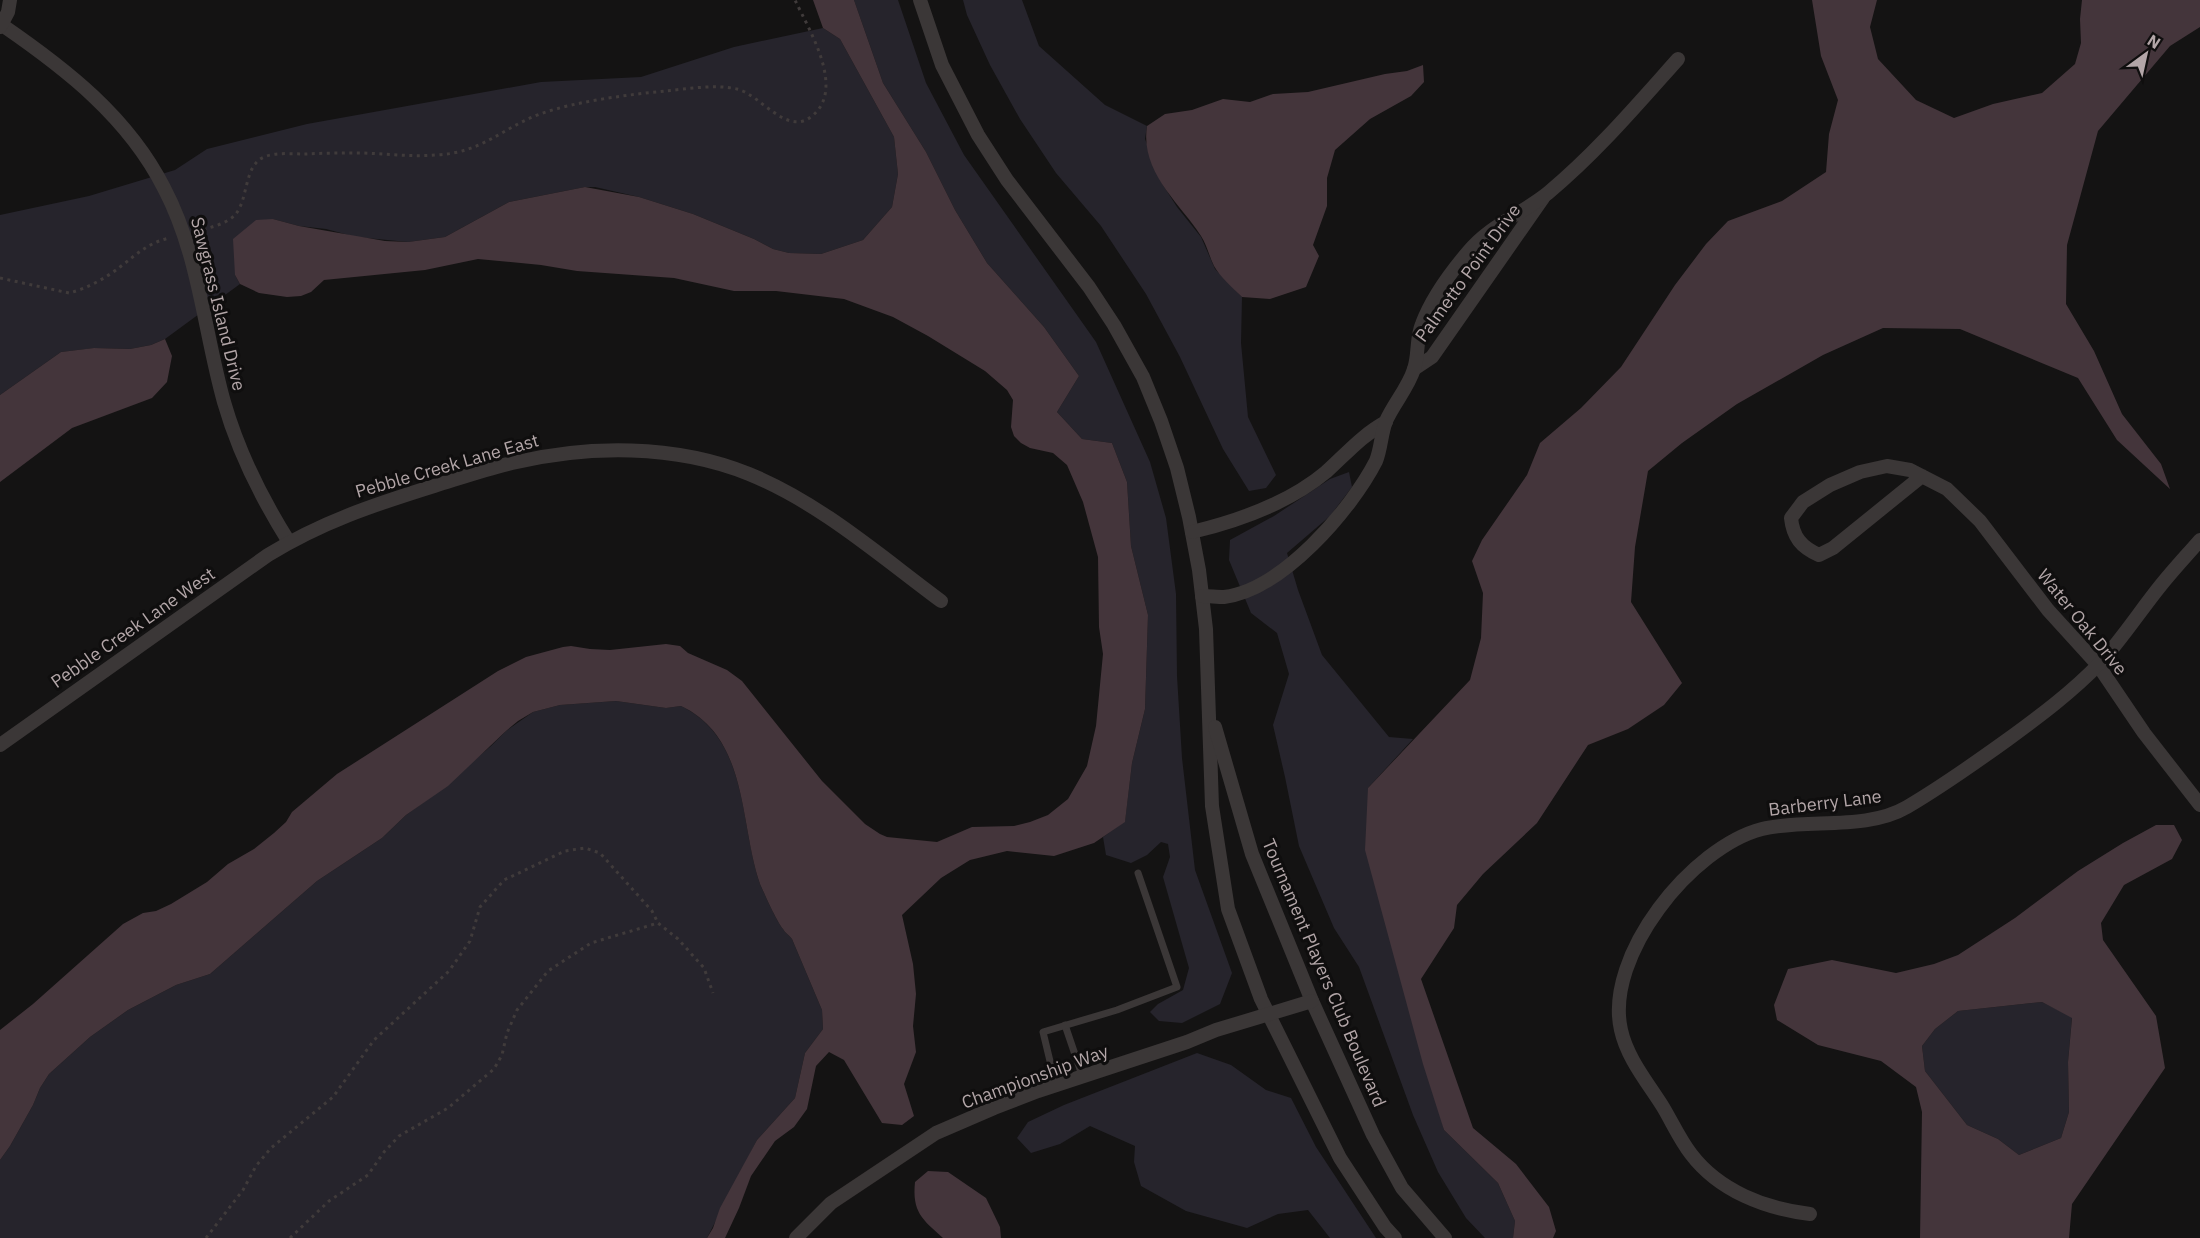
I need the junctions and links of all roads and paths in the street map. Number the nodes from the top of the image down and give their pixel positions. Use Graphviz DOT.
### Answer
graph roads {
  1 [pos="10,0"];
  2 [pos="795,0"];
  3 [pos="920,0"];
  4 [pos="1,26"];
  5 [pos="1678,60"];
  6 [pos="1546,194"];
  7 [pos="184,235"];
  8 [pos="0,278"];
  9 [pos="1414,369"];
  10 [pos="1386,422"];
  11 [pos="1922,476"];
  12 [pos="1192,532"];
  13 [pos="2200,540"];
  14 [pos="289,542"];
  15 [pos="1202,596"];
  16 [pos="941,601"];
  17 [pos="2098,665"];
  18 [pos="1209,704"];
  19 [pos="0,745"];
  20 [pos="2200,805"];
  21 [pos="1138,873"];
  22 [pos="658,923"];
  23 [pos="713,993"];
  24 [pos="1312,1001"];
  25 [pos="1270,1013"];
  26 [pos="1065,1025"];
  27 [pos="1083,1078"];
  28 [pos="1056,1086"];
  29 [pos="1810,1214"];
  30 [pos="206,1238"];
  31 [pos="290,1238"];
  32 [pos="796,1238"];
  33 [pos="1395,1238"];
  34 [pos="1445,1238"];
  1 -- 4 [label="street"];
  2 -- 7 [label="path"];
  3 -- 12 [label="street, Tournament Players Club Boulevard"];
  4 -- 7 [label="street, Sawgrass Island Drive"];
  5 -- 6 [label="street, Palmetto Point Drive"];
  6 -- 9 [label="street, Palmetto Point Drive"];
  6 -- 9 [label="street, Palmetto Point Drive"];
  7 -- 8 [label="path"];
  7 -- 14 [label="street, Sawgrass Island Drive"];
  9 -- 10 [label="street, Palmetto Point Drive"];
  10 -- 12 [label="street, Palmetto Point Drive"];
  10 -- 15 [label="street, Palmetto Point Drive"];
  11 -- 11 [label="street, Water Oak Drive"];
  11 -- 17 [label="street, Water Oak Drive"];
  12 -- 15 [label="street, Tournament Players Club Boulevard"];
  13 -- 17 [label="street, Barberry Lane"];
  14 -- 16 [label="street, Pebble Creek Lane East"];
  14 -- 19 [label="street, Pebble Creek Lane West"];
  15 -- 18 [label="street, Tournament Players Club Boulevard"];
  17 -- 20 [label="street, Water Oak Drive"];
  17 -- 29 [label="street, Barberry Lane"];
  18 -- 24 [label="street, Tournament Players Club Boulevard"];
  18 -- 25 [label="street, Tournament Players Club Boulevard"];
  21 -- 26 [label="lane"];
  22 -- 23 [label="path"];
  22 -- 30 [label="path"];
  22 -- 31 [label="path"];
  24 -- 25 [label="street, Championship Way"];
  24 -- 34 [label="street, Tournament Players Club Boulevard"];
  25 -- 27 [label="street, Championship Way"];
  25 -- 33 [label="street, Tournament Players Club Boulevard"];
  26 -- 27 [label="lane"];
  26 -- 28 [label="lane"];
  27 -- 28 [label="street, Championship Way"];
  28 -- 32 [label="street, Championship Way"];
}
